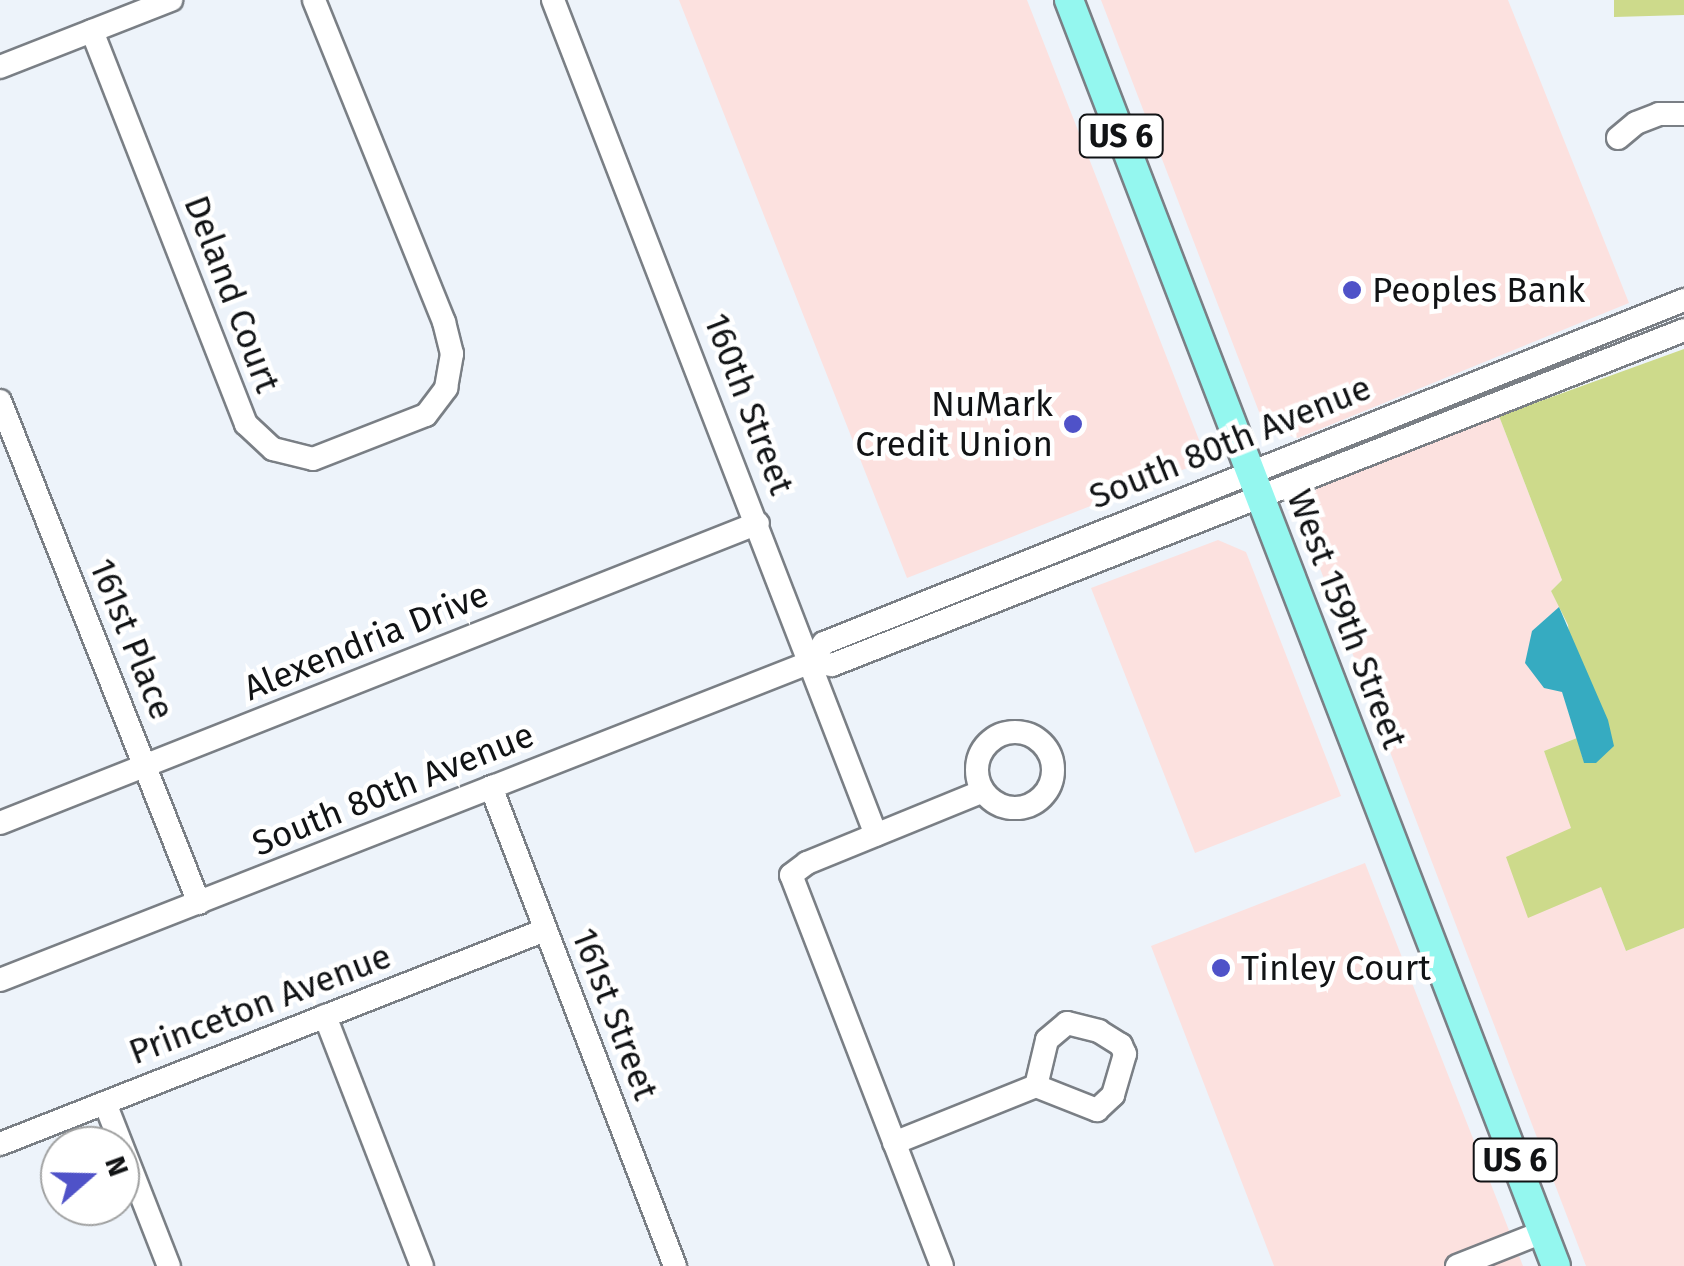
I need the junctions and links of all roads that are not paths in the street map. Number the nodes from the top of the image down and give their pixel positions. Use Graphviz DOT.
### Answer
graph roads {
  1 [pos="171,0"];
  2 [pos="314,0"];
  3 [pos="553,0"];
  4 [pos="1069,0"];
  5 [pos="92,31"];
  6 [pos="0,67"];
  7 [pos="1684,114"];
  8 [pos="1618,138"];
  9 [pos="1684,300"];
  10 [pos="1684,330"];
  11 [pos="0,401"];
  12 [pos="1250,472"];
  13 [pos="1260,499"];
  14 [pos="758,523"];
  15 [pos="811,662"];
  16 [pos="145,766"];
  17 [pos="491,787"];
  18 [pos="983,791"];
  19 [pos="0,822"];
  20 [pos="876,835"];
  21 [pos="199,903"];
  22 [pos="545,930"];
  23 [pos="0,980"];
  24 [pos="325,1016"];
  25 [pos="1036,1086"];
  26 [pos="105,1102"];
  27 [pos="894,1143"];
  28 [pos="0,1144"];
  29 [pos="1543,1232"];
  30 [pos="169,1266"];
  31 [pos="422,1266"];
  32 [pos="675,1266"];
  33 [pos="942,1266"];
  34 [pos="1457,1266"];
  35 [pos="1556,1266"];
  1 -- 5 [label="street"];
  2 -- 5 [label="street, Deland Court"];
  3 -- 14 [label="street, 160th Street"];
  4 -- 12 [label="main road, West 159th Street / US 6"];
  5 -- 6 [label="street"];
  7 -- 8 [label="street"];
  9 -- 12 [label="street, South 80th Avenue"];
  10 -- 13 [label="street, South 80th Avenue"];
  11 -- 16 [label="street, 161st Place"];
  12 -- 13 [label="main road, West 159th Street / US 6"];
  12 -- 15 [label="street, South 80th Avenue"];
  13 -- 15 [label="street, South 80th Avenue"];
  13 -- 29 [label="main road, West 159th Street / US 6"];
  14 -- 15 [label="street, 160th Street"];
  14 -- 16 [label="street, Alexendria Drive"];
  15 -- 17 [label="street, South 80th Avenue"];
  15 -- 20 [label="street, 160th Street"];
  16 -- 19 [label="street, Alexendria Drive"];
  16 -- 21 [label="street, 161st Place"];
  17 -- 21 [label="street, South 80th Avenue"];
  17 -- 22 [label="street, 161st Street"];
  18 -- 20 [label="street"];
  20 -- 27 [label="street"];
  21 -- 23 [label="street, South 80th Avenue"];
  22 -- 24 [label="street, Princeton Avenue"];
  22 -- 32 [label="street, 161st Street"];
  24 -- 26 [label="street, Princeton Avenue"];
  24 -- 31 [label="street"];
  25 -- 27 [label="street"];
  26 -- 28 [label="street, Princeton Avenue"];
  26 -- 30 [label="street"];
  27 -- 33 [label="street"];
  29 -- 34 [label="street"];
  29 -- 35 [label="main road, West 159th Street / US 6"];
}
